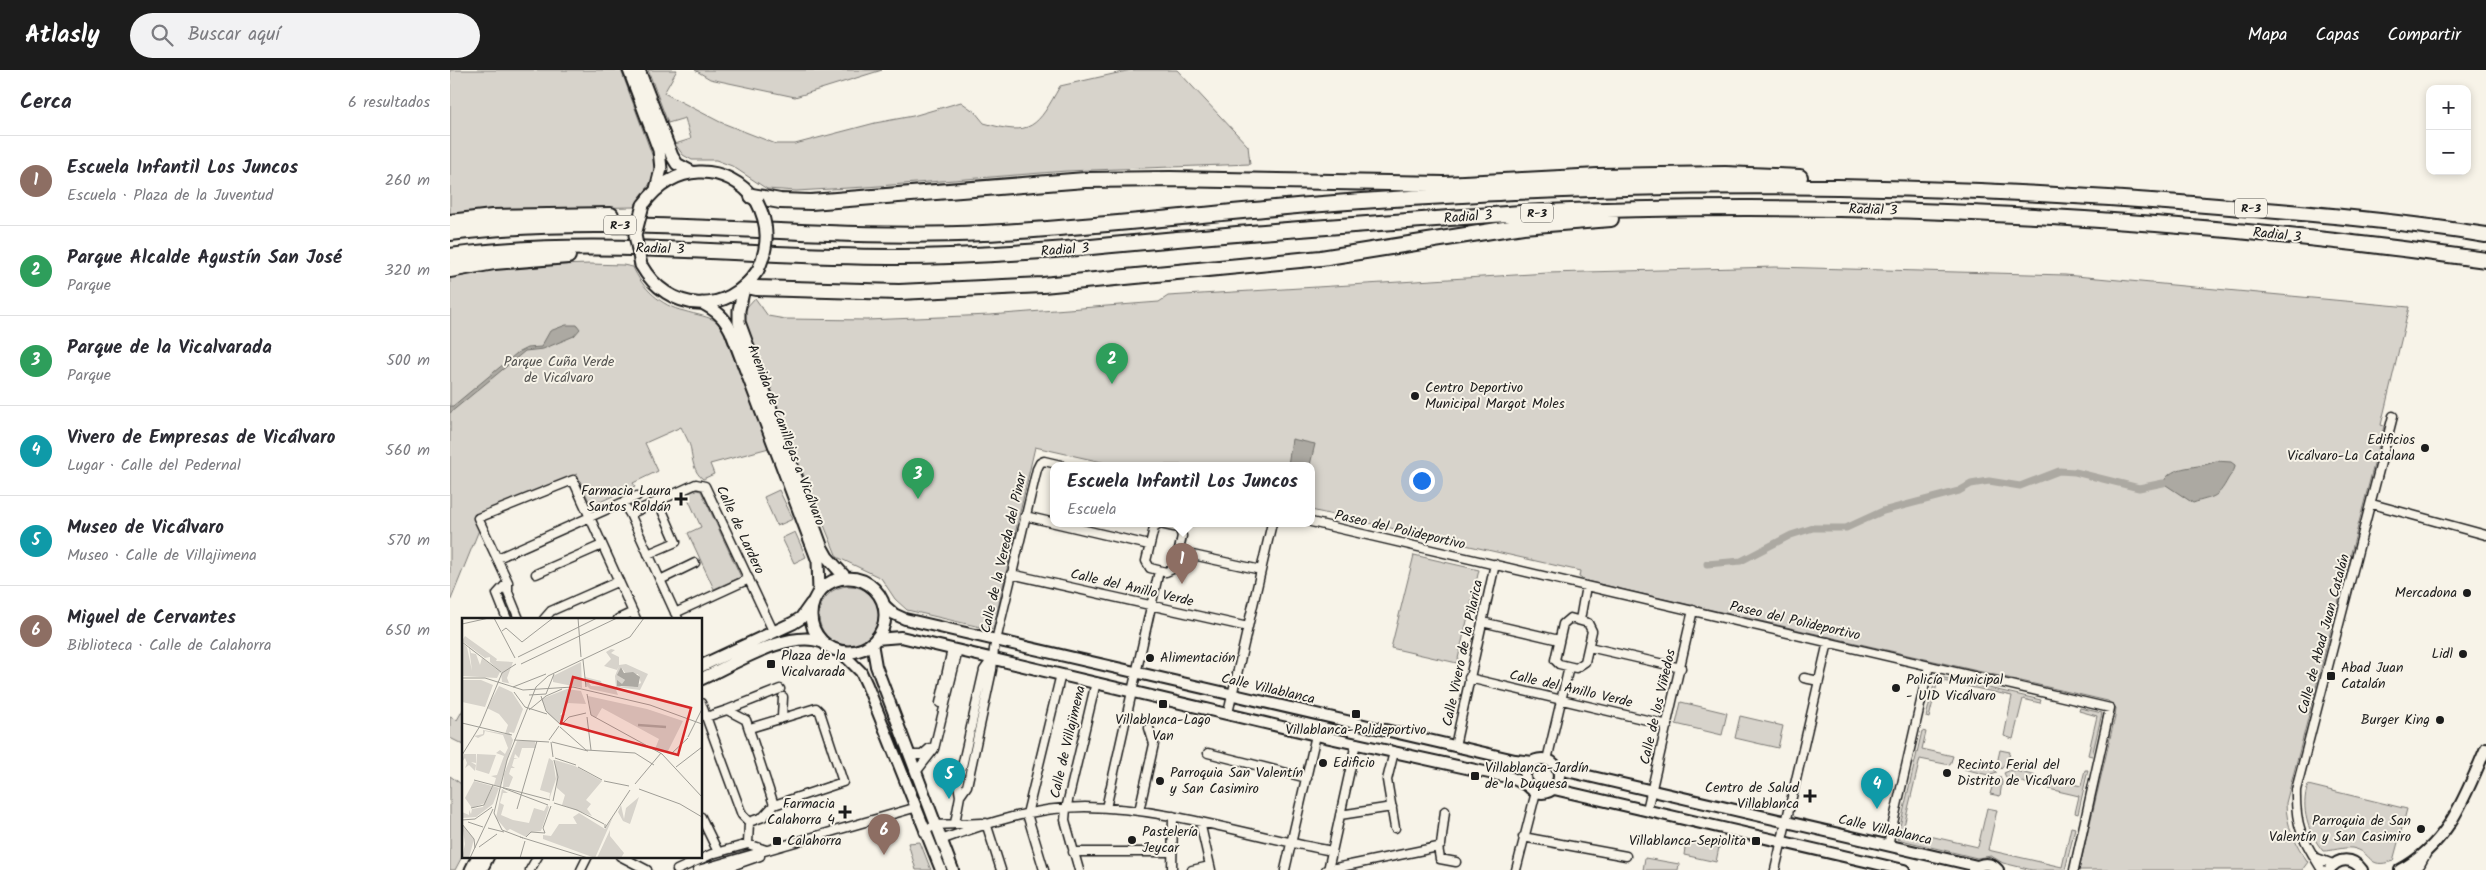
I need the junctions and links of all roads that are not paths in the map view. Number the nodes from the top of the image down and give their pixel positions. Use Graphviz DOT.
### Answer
graph roads {
  1 [pos="629,70"];
  2 [pos="639,70"];
  3 [pos="692,172"];
  4 [pos="656,189"];
  5 [pos="2015,192"];
  6 [pos="754,199"];
  7 [pos="1894,210"];
  8 [pos="450,222"];
  9 [pos="791,232"];
  10 [pos="450,233"];
  11 [pos="2486,235"];
  12 [pos="786,255"];
  13 [pos="450,256"];
  14 [pos="2486,260"];
  15 [pos="450,270"];
  16 [pos="745,287"];
  17 [pos="702,304"];
  18 [pos="2393,416"];
  19 [pos="1050,462"];
  20 [pos="637,496"];
  21 [pos="658,501"];
  22 [pos="623,503"];
  23 [pos="2372,504"];
  24 [pos="630,514"];
  25 [pos="1025,516"];
  26 [pos="591,518"];
  27 [pos="1050,522"];
  28 [pos="1315,523"];
  29 [pos="1070,527"];
  30 [pos="1156,527"];
  31 [pos="1176,527"];
  32 [pos="1271,527"];
  33 [pos="2486,535"];
  34 [pos="602,545"];
  35 [pos="1149,546"];
  36 [pos="1179,552"];
  37 [pos="648,554"];
  38 [pos="498,558"];
  39 [pos="695,563"];
  40 [pos="1495,564"];
  41 [pos="1261,570"];
  42 [pos="1159,571"];
  43 [pos="536,574"];
  44 [pos="1011,574"];
  45 [pos="846,578"];
  46 [pos="749,579"];
  47 [pos="660,580"];
  48 [pos="619,581"];
  49 [pos="508,582"];
  50 [pos="1586,586"];
  51 [pos="819,591"];
  52 [pos="812,603"];
  53 [pos="884,605"];
  54 [pos="1151,606"];
  55 [pos="1693,610"];
  56 [pos="635,615"];
  57 [pos="676,616"];
  58 [pos="507,618"];
  59 [pos="519,618"];
  60 [pos="545,618"];
  61 [pos="622,618"];
  62 [pos="1580,620"];
  63 [pos="1482,622"];
  64 [pos="1248,627"];
  65 [pos="774,633"];
  66 [pos="996,639"];
  67 [pos="1559,640"];
  68 [pos="874,641"];
  69 [pos="822,642"];
  70 [pos="1828,642"];
  71 [pos="1589,647"];
  72 [pos="955,650"];
  73 [pos="841,652"];
  74 [pos="992,658"];
  75 [pos="702,666"];
  76 [pos="1929,666"];
  77 [pos="1569,667"];
  78 [pos="1681,668"];
  79 [pos="1135,671"];
  80 [pos="1060,674"];
  81 [pos="1469,678"];
  82 [pos="1804,678"];
  83 [pos="702,679"];
  84 [pos="1819,681"];
  85 [pos="1096,682"];
  86 [pos="780,689"];
  87 [pos="1134,691"];
  88 [pos="1232,695"];
  89 [pos="783,697"];
  90 [pos="1561,700"];
  91 [pos="702,706"];
  92 [pos="728,710"];
  93 [pos="1228,713"];
  94 [pos="706,717"];
  95 [pos="782,717"];
  96 [pos="1668,725"];
  97 [pos="750,728"];
  98 [pos="1149,728"];
  99 [pos="1316,735"];
  100 [pos="1356,743"];
  101 [pos="1455,746"];
  102 [pos="2486,748"];
  103 [pos="1394,752"];
  104 [pos="1208,753"];
  105 [pos="910,755"];
  106 [pos="1547,760"];
  107 [pos="1533,762"];
  108 [pos="1558,769"];
  109 [pos="916,772"];
  110 [pos="1307,778"];
  111 [pos="1532,789"];
  112 [pos="1554,789"];
  113 [pos="1651,792"];
  114 [pos="927,804"];
  115 [pos="774,805"];
  116 [pos="1392,807"];
  117 [pos="914,808"];
  118 [pos="1106,808"];
  119 [pos="1066,809"];
  120 [pos="1647,810"];
  121 [pos="1139,811"];
  122 [pos="1445,811"];
  123 [pos="1027,814"];
  124 [pos="1340,815"];
  125 [pos="1174,816"];
  126 [pos="702,820"];
  127 [pos="749,822"];
  128 [pos="1200,822"];
  129 [pos="1786,822"];
  130 [pos="955,823"];
  131 [pos="986,823"];
  132 [pos="935,825"];
  133 [pos="1395,828"];
  134 [pos="924,832"];
  135 [pos="1523,837"];
  136 [pos="941,840"];
  137 [pos="930,842"];
  138 [pos="1291,842"];
  139 [pos="1781,843"];
  140 [pos="748,844"];
  141 [pos="1888,845"];
  142 [pos="1438,847"];
  143 [pos="768,850"];
  144 [pos="1332,850"];
  145 [pos="702,852"];
  146 [pos="1073,852"];
  147 [pos="1172,852"];
  148 [pos="715,853"];
  149 [pos="2426,853"];
  150 [pos="1626,856"];
  151 [pos="2314,857"];
  152 [pos="477,858"];
  153 [pos="487,858"];
  154 [pos="537,858"];
  155 [pos="587,858"];
  156 [pos="624,858"];
  157 [pos="1456,862"];
  158 [pos="679,868"];
  159 [pos="1210,868"];
  160 [pos="1975,868"];
  161 [pos="2328,868"];
  162 [pos="1327,869"];
  163 [pos="471,870"];
  164 [pos="482,870"];
  165 [pos="530,870"];
  166 [pos="581,870"];
  167 [pos="647,870"];
  168 [pos="698,870"];
  169 [pos="720,870"];
  170 [pos="941,870"];
  171 [pos="953,870"];
  172 [pos="1001,870"];
  173 [pos="1044,870"];
  174 [pos="1079,870"];
  175 [pos="1172,870"];
  176 [pos="1192,870"];
  177 [pos="1285,870"];
  178 [pos="1516,870"];
  179 [pos="1775,870"];
  180 [pos="1904,870"];
  181 [pos="1998,870"];
  182 [pos="2074,870"];
  183 [pos="2313,870"];
  184 [pos="2362,870"];
  185 [pos="2400,870"];
  186 [pos="2414,870"];
  1 -- 4 [label="main road"];
  2 -- 3 [label="main road"];
  3 -- 4 [label="main road"];
  3 -- 6 [label="main road"];
  4 -- 17 [label="main road, bridge"];
  5 -- 6 [label="highway"];
  5 -- 9 [label="highway, Radial 3 / R-3"];
  5 -- 11 [label="highway, Radial 3 / R-3"];
  6 -- 16 [label="main road, bridge"];
  7 -- 12 [label="highway, Radial 3 / R-3"];
  7 -- 14 [label="highway, Radial 3 / R-3"];
  7 -- 16 [label="highway"];
  8 -- 9 [label="highway"];
  9 -- 10 [label="highway, Radial 3 / R-3"];
  12 -- 13 [label="highway, Radial 3 / R-3"];
  12 -- 15 [label="highway, R-3"];
  16 -- 17 [label="main road"];
  16 -- 45 [label="main road, Avenida de Canillejas a Vicálvaro"];
  17 -- 51 [label="main road, Avenida de Canillejas a Vicálvaro"];
  18 -- 23 [label="street, Calle de Abad Juan Catalán"];
  19 -- 25 [label="street, Calle de la Vereda del Pinar"];
  20 -- 22 [label="street"];
  21 -- 24 [label="street, Calle de Lardero"];
  21 -- 37 [label="street"];
  21 -- 46 [label="street, Calle de Lardero"];
  22 -- 24 [label="street"];
  22 -- 26 [label="street"];
  23 -- 33 [label="street"];
  23 -- 151 [label="street, Calle de Abad Juan Catalán"];
  24 -- 37 [label="street"];
  25 -- 27 [label="street"];
  25 -- 44 [label="street, Calle de la Vereda del Pinar"];
  26 -- 34 [label="street"];
  26 -- 38 [label="street"];
  26 -- 38 [label="street"];
  28 -- 40 [label="street, Paseo del Polideportivo"];
  29 -- 35 [label="street"];
  30 -- 35 [label="street"];
  31 -- 36 [label="street"];
  32 -- 41 [label="street"];
  34 -- 43 [label="street"];
  34 -- 48 [label="street"];
  35 -- 42 [label="street"];
  36 -- 41 [label="street"];
  36 -- 42 [label="street"];
  37 -- 47 [label="street"];
  38 -- 49 [label="street"];
  39 -- 47 [label="street"];
  40 -- 50 [label="street, Paseo del Polideportivo"];
  40 -- 63 [label="street, Calle Vivero de la Pilarica"];
  41 -- 64 [label="street"];
  42 -- 54 [label="street"];
  44 -- 54 [label="street, Calle del Anillo Verde"];
  44 -- 66 [label="street, Calle de la Vereda del Pinar"];
  45 -- 51 [label="main road"];
  45 -- 53 [label="main road"];
  46 -- 57 [label="street"];
  46 -- 65 [label="street, Calle de Lardero"];
  47 -- 57 [label="street"];
  48 -- 56 [label="street"];
  48 -- 60 [label="street"];
  49 -- 58 [label="street"];
  49 -- 59 [label="street"];
  50 -- 55 [label="street, Paseo del Polideportivo"];
  50 -- 62 [label="street"];
  51 -- 52 [label="main road"];
  52 -- 65 [label="main road"];
  52 -- 69 [label="main road"];
  53 -- 66 [label="main road, Calle Villablanca"];
  53 -- 68 [label="main road"];
  54 -- 64 [label="street, Calle del Anillo Verde"];
  54 -- 79 [label="street"];
  55 -- 70 [label="street, Paseo del Polideportivo"];
  55 -- 78 [label="street, Calle de los Viñedos"];
  56 -- 61 [label="street"];
  62 -- 67 [label="street"];
  62 -- 71 [label="street"];
  63 -- 67 [label="street"];
  63 -- 81 [label="street, Calle Vivero de la Pilarica"];
  64 -- 88 [label="street"];
  65 -- 75 [label="main road"];
  66 -- 74 [label="street, Calle de la Vereda del Pinar"];
  66 -- 79 [label="main road, Calle Villablanca"];
  67 -- 77 [label="street"];
  68 -- 72 [label="main road"];
  68 -- 73 [label="main road"];
  68 -- 105 [label="main road"];
  69 -- 73 [label="main road"];
  69 -- 83 [label="main road"];
  70 -- 76 [label="street, Paseo del Polideportivo"];
  70 -- 84 [label="street"];
  71 -- 77 [label="street"];
  71 -- 78 [label="street"];
  72 -- 74 [label="main road"];
  72 -- 105 [label="street"];
  72 -- 109 [label="street"];
  73 -- 117 [label="main road"];
  74 -- 80 [label="main road"];
  74 -- 130 [label="street"];
  76 -- 141 [label="street"];
  76 -- 182 [label="street, Paseo del Polideportivo"];
  77 -- 90 [label="street"];
  78 -- 96 [label="street, Calle de los Viñedos"];
  79 -- 87 [label="street"];
  79 -- 88 [label="main road, Calle Villablanca"];
  80 -- 85 [label="main road"];
  80 -- 123 [label="street"];
  81 -- 90 [label="street, Calle del Anillo Verde"];
  81 -- 101 [label="street, Calle Vivero de la Pilarica"];
  82 -- 84 [label="street"];
  84 -- 129 [label="street"];
  85 -- 87 [label="main road"];
  85 -- 119 [label="street, Calle de Villajimena"];
  86 -- 92 [label="street"];
  87 -- 93 [label="main road"];
  87 -- 118 [label="street"];
  88 -- 93 [label="street"];
  88 -- 101 [label="main road, Calle Villablanca"];
  89 -- 95 [label="street"];
  90 -- 96 [label="street, Calle del Anillo Verde"];
  90 -- 106 [label="street"];
  91 -- 94 [label="street"];
  92 -- 94 [label="street"];
  92 -- 97 [label="street"];
  93 -- 99 [label="main road"];
  94 -- 127 [label="street"];
  95 -- 97 [label="street"];
  95 -- 115 [label="street"];
  96 -- 113 [label="street, Calle de los Viñedos"];
  97 -- 115 [label="street"];
  98 -- 121 [label="street"];
  99 -- 100 [label="main road"];
  99 -- 110 [label="street"];
  100 -- 103 [label="main road"];
  100 -- 124 [label="street"];
  101 -- 107 [label="main road, Calle Villablanca"];
  102 -- 149 [label="main road"];
  103 -- 111 [label="main road"];
  103 -- 116 [label="street"];
  104 -- 110 [label="street"];
  105 -- 109 [label="main road"];
  106 -- 107 [label="main road"];
  106 -- 108 [label="main road"];
  107 -- 111 [label="main road"];
  108 -- 112 [label="main road"];
  108 -- 113 [label="main road, Calle Villablanca"];
  109 -- 114 [label="main road"];
  110 -- 138 [label="street"];
  111 -- 112 [label="main road"];
  111 -- 135 [label="street"];
  112 -- 120 [label="main road"];
  113 -- 120 [label="street, Calle de los Viñedos"];
  113 -- 129 [label="main road, Calle Villablanca"];
  114 -- 117 [label="main road"];
  114 -- 132 [label="main road"];
  115 -- 127 [label="street"];
  116 -- 124 [label="street"];
  116 -- 133 [label="street"];
  117 -- 134 [label="main road"];
  117 -- 143 [label="street"];
  118 -- 119 [label="street, Calle de Villajimena"];
  118 -- 121 [label="street, Calle de Villajimena"];
  119 -- 123 [label="street, Calle de Villajimena"];
  119 -- 146 [label="street, Calle de Villajimena"];
  120 -- 139 [label="main road"];
  121 -- 125 [label="street, Calle de Villajimena"];
  122 -- 142 [label="street"];
  123 -- 131 [label="street, Calle de Villajimena"];
  123 -- 173 [label="street"];
  124 -- 144 [label="street"];
  125 -- 128 [label="street, Calle de Villajimena"];
  125 -- 147 [label="street"];
  126 -- 148 [label="street"];
  127 -- 140 [label="street"];
  128 -- 138 [label="street, Calle de Villajimena"];
  128 -- 159 [label="street"];
  129 -- 139 [label="street"];
  129 -- 141 [label="main road, Calle Villablanca"];
  130 -- 131 [label="street, Calle de Villajimena"];
  130 -- 132 [label="street, Calle de Villajimena"];
  131 -- 136 [label="street, Calle de Villajimena"];
  131 -- 172 [label="street"];
  132 -- 134 [label="street, Calle de Villajimena"];
  132 -- 136 [label="main road"];
  134 -- 137 [label="main road"];
  135 -- 150 [label="street"];
  135 -- 178 [label="street"];
  136 -- 137 [label="main road, Calle de Villajimena"];
  136 -- 171 [label="main road"];
  137 -- 170 [label="main road"];
  138 -- 144 [label="street, Calle de Villajimena"];
  138 -- 177 [label="street"];
  139 -- 179 [label="street"];
  139 -- 180 [label="main road"];
  140 -- 143 [label="street"];
  140 -- 148 [label="street"];
  141 -- 160 [label="main road, Calle Villablanca"];
  142 -- 157 [label="street"];
  142 -- 162 [label="street"];
  143 -- 168 [label="street"];
  143 -- 169 [label="street"];
  144 -- 162 [label="street"];
  145 -- 148 [label="street"];
  146 -- 147 [label="street"];
  146 -- 174 [label="street, Calle de Villajimena"];
  147 -- 175 [label="street"];
  148 -- 158 [label="street"];
  149 -- 185 [label="main road"];
  149 -- 186 [label="street"];
  151 -- 161 [label="street"];
  151 -- 161 [label="street, Calle de Abad Juan Catalán"];
  151 -- 183 [label="street"];
  152 -- 163 [label="main road"];
  153 -- 164 [label="main road"];
  154 -- 165 [label="street"];
  155 -- 166 [label="street"];
  156 -- 167 [label="street"];
  159 -- 176 [label="street"];
  160 -- 181 [label="main road, Calle Villablanca"];
  161 -- 184 [label="main road"];
}
